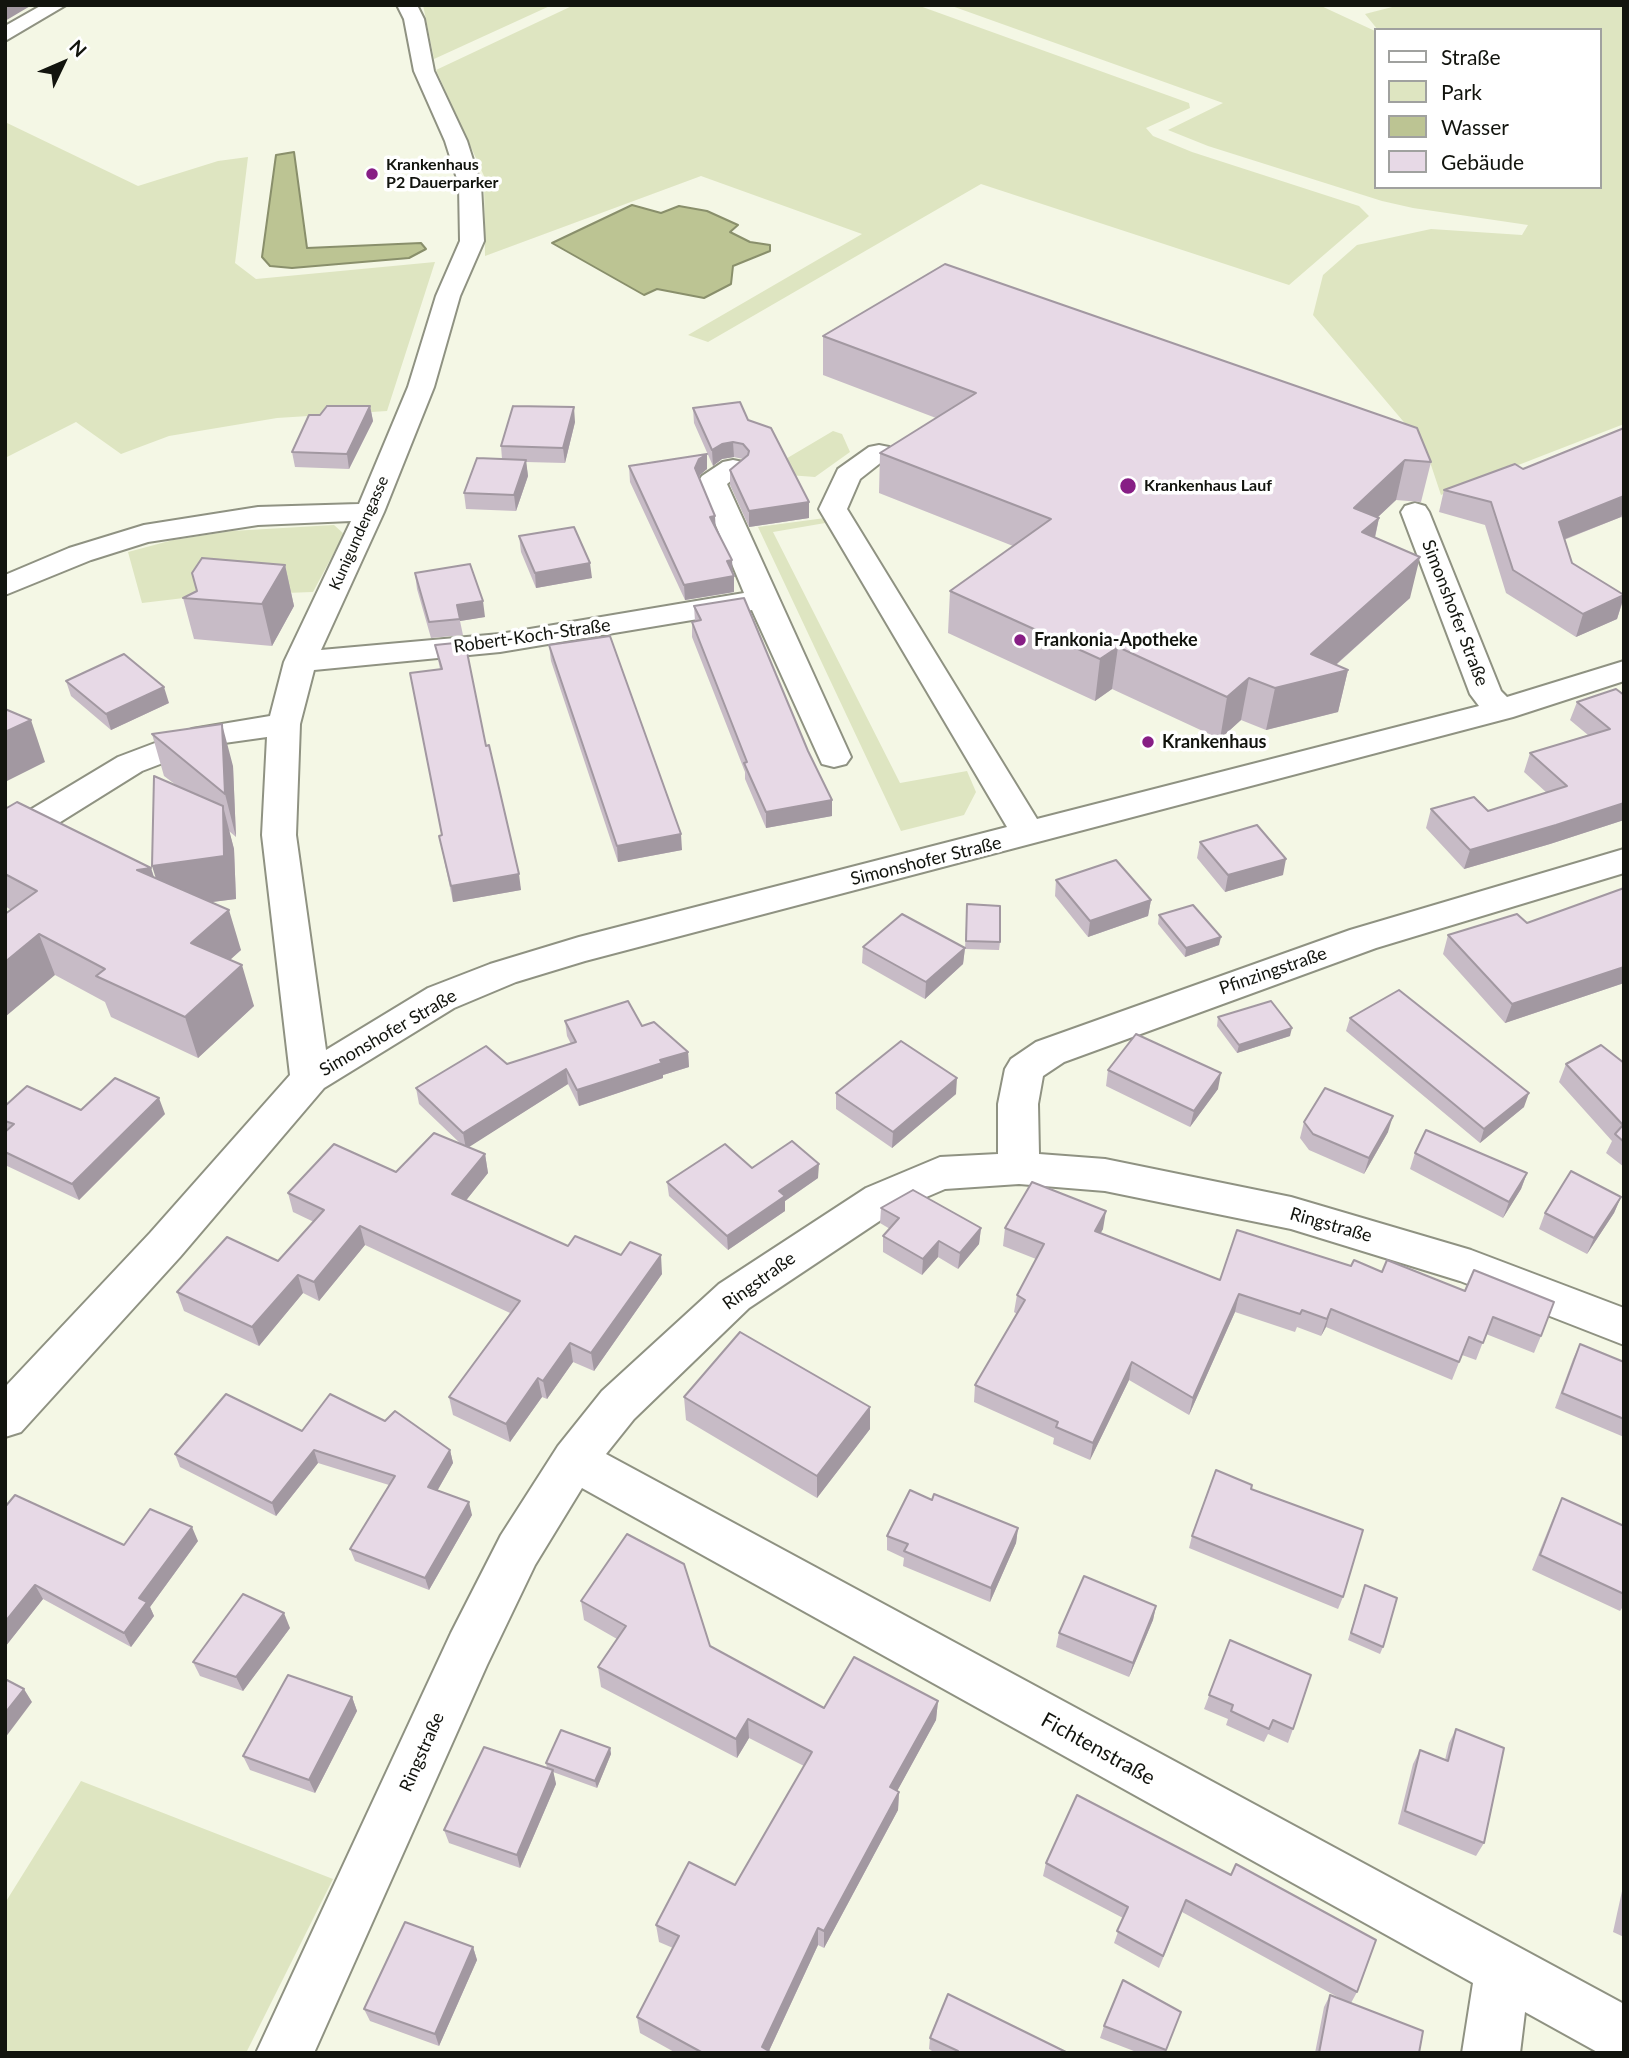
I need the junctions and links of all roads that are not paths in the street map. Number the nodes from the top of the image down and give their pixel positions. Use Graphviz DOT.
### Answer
graph roads {
  1 [pos="56,5"];
  2 [pos="407,5"];
  3 [pos="5,35"];
  4 [pos="879,453"];
  5 [pos="733,468"];
  6 [pos="370,512"];
  7 [pos="1415,512"];
  8 [pos="5,586"];
  9 [pos="762,599"];
  10 [pos="300,662"];
  11 [pos="1624,670"];
  12 [pos="1501,710"];
  13 [pos="284,724"];
  14 [pos="834,757"];
  15 [pos="1029,834"];
  16 [pos="5,841"];
  17 [pos="1624,860"];
  18 [pos="310,1078"];
  19 [pos="1019,1168"];
  20 [pos="1624,1327"];
  21 [pos="5,1418"];
  22 [pos="574,1460"];
  23 [pos="1503,1971"];
  24 [pos="1624,2035"];
  25 [pos="285,2053"];
  26 [pos="1490,2053"];
  1 -- 3 [label="street"];
  2 -- 6 [label="street, Kunigundengasse"];
  4 -- 15 [label="street, Simonshofer Straße"];
  5 -- 9 [label="street"];
  6 -- 8 [label="street"];
  6 -- 10 [label="street, Kunigundengasse"];
  7 -- 12 [label="street, Simonshofer Straße"];
  9 -- 10 [label="street, Robert-Koch-Straße"];
  9 -- 14 [label="street"];
  10 -- 13 [label="street, Kunigundengasse"];
  11 -- 12 [label="street, Simonshofer Straße"];
  12 -- 15 [label="street, Simonshofer Straße"];
  13 -- 16 [label="street"];
  13 -- 18 [label="street, Kunigundengasse"];
  15 -- 18 [label="street, Simonshofer Straße"];
  17 -- 19 [label="street, Pfinzingstraße"];
  18 -- 21 [label="street, Simonshofer Straße"];
  19 -- 20 [label="street, Ringstraße"];
  19 -- 22 [label="street, Ringstraße"];
  22 -- 23 [label="street, Fichtenstraße"];
  22 -- 25 [label="street, Ringstraße"];
  23 -- 24 [label="street, Fichtenstraße"];
  23 -- 26 [label="street"];
}
